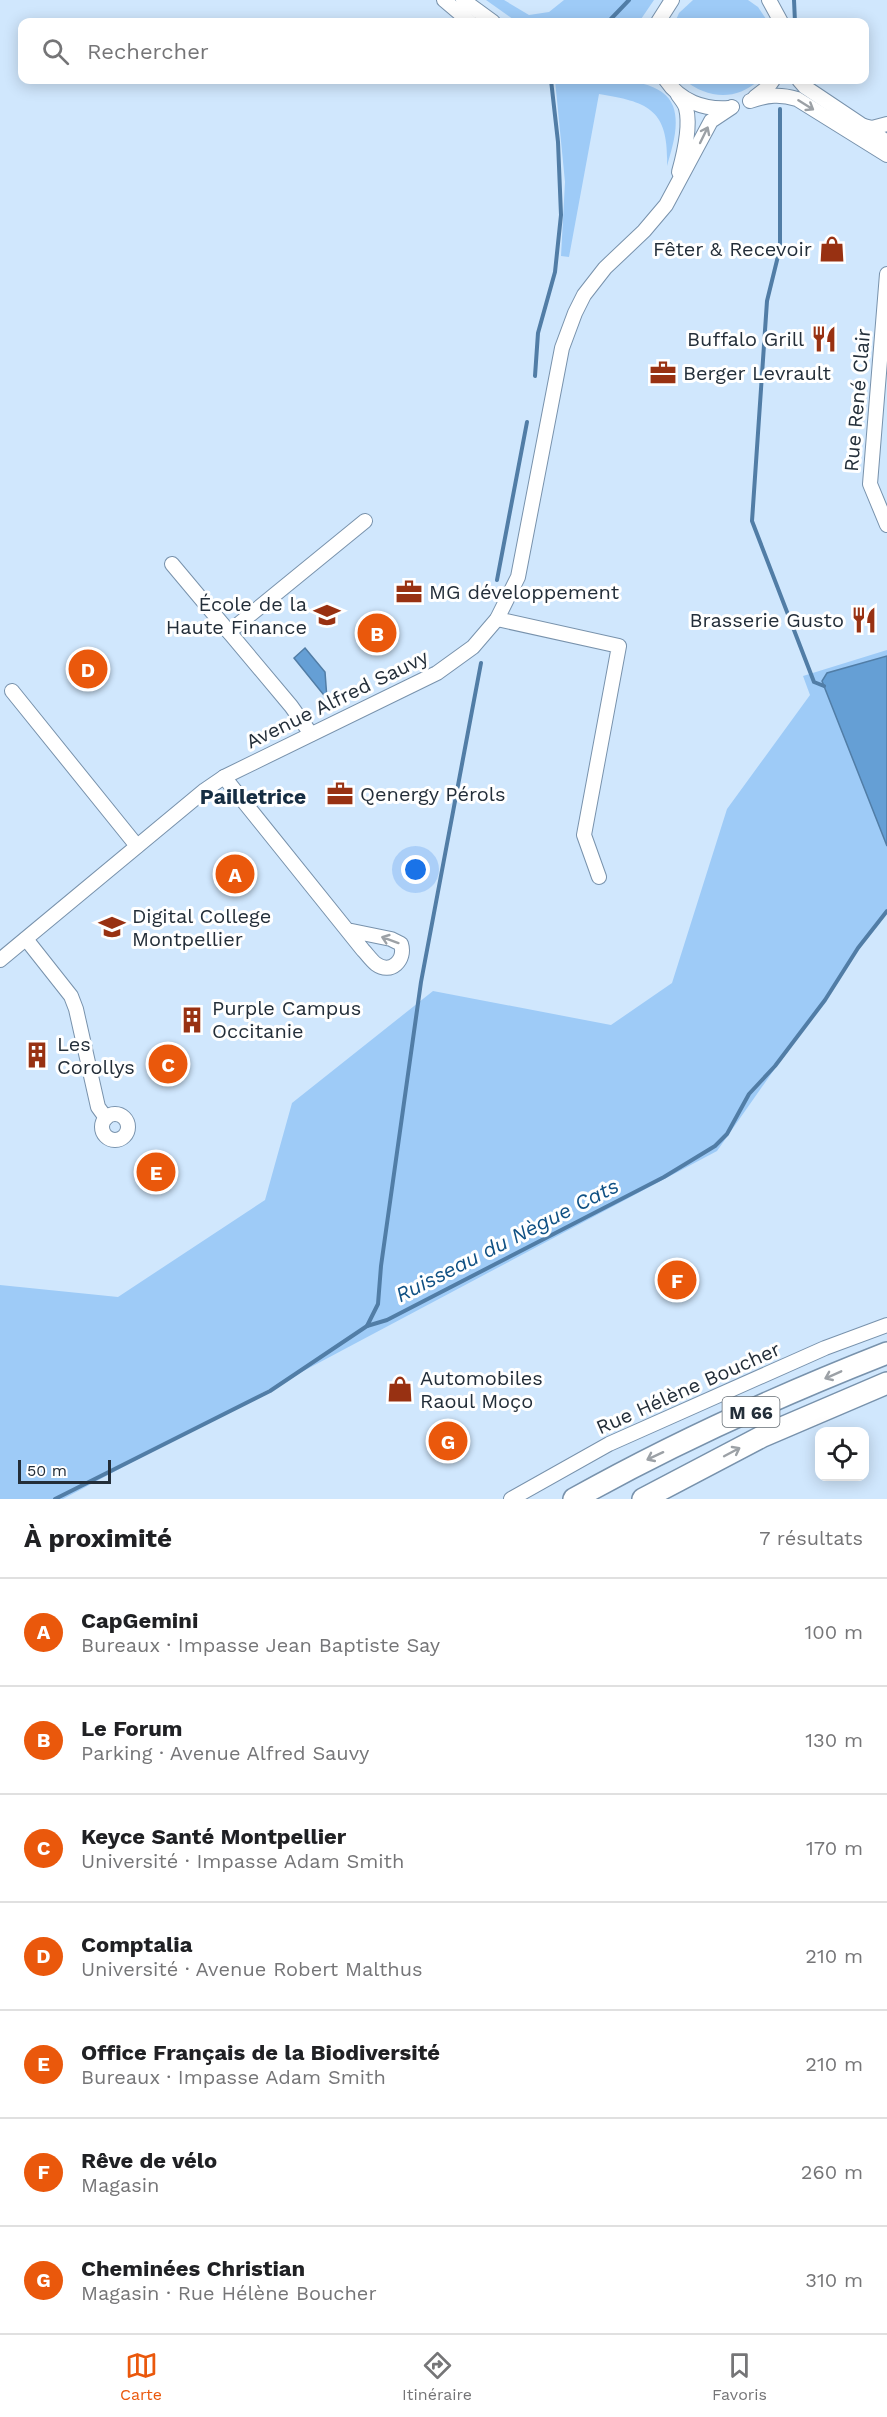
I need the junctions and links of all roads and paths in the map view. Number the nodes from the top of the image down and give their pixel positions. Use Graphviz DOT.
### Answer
graph roads {
  1 [pos="444,0"];
  2 [pos="463,0"];
  3 [pos="672,0"];
  4 [pos="768,0"];
  5 [pos="783,0"];
  6 [pos="465,18"];
  7 [pos="488,18"];
  8 [pos="661,18"];
  9 [pos="779,18"];
  10 [pos="782,18"];
  11 [pos="669,84"];
  12 [pos="770,84"];
  13 [pos="802,84"];
  14 [pos="676,92"];
  15 [pos="750,101"];
  16 [pos="732,107"];
  17 [pos="887,124"];
  18 [pos="862,126"];
  19 [pos="885,152"];
  20 [pos="666,205"];
  21 [pos="887,274"];
  22 [pos="365,521"];
  23 [pos="887,525"];
  24 [pos="172,564"];
  25 [pos="497,619"];
  26 [pos="229,632"];
  27 [pos="12,691"];
  28 [pos="311,734"];
  29 [pos="224,777"];
  30 [pos="137,846"];
  31 [pos="599,877"];
  32 [pos="347,930"];
  33 [pos="26,939"];
  34 [pos="0,960"];
  35 [pos="106,1118"];
  36 [pos="887,1325"];
  37 [pos="887,1353"];
  38 [pos="887,1383"];
  39 [pos="511,1499"];
  40 [pos="574,1499"];
  41 [pos="644,1499"];
  1 -- 6 [label="street"];
  2 -- 7 [label="street"];
  3 -- 8 [label="street"];
  4 -- 9 [label="street"];
  5 -- 10 [label="street"];
  11 -- 14 [label="street"];
  12 -- 15 [label="street"];
  13 -- 18 [label="street"];
  14 -- 16 [label="street"];
  14 -- 20 [label="street, Avenue Alfred Sauvy"];
  15 -- 16 [label="street"];
  15 -- 19 [label="street, one-way"];
  20 -- 16 [label="street, Avenue Alfred Sauvy, one-way"];
  17 -- 18 [label="street"];
  18 -- 19 [label="street"];
  20 -- 25 [label="street, Avenue Alfred Sauvy"];
  21 -- 23 [label="street, Rue René Clair"];
  22 -- 26 [label="street"];
  24 -- 26 [label="street"];
  25 -- 28 [label="street, Avenue Alfred Sauvy"];
  25 -- 31 [label="street"];
  26 -- 28 [label="street"];
  27 -- 30 [label="street"];
  28 -- 29 [label="street, Avenue Alfred Sauvy"];
  29 -- 30 [label="street, Avenue Alfred Sauvy"];
  29 -- 32 [label="street"];
  30 -- 33 [label="street, Avenue Alfred Sauvy"];
  33 -- 34 [label="street, Avenue Alfred Sauvy"];
  33 -- 35 [label="street"];
  36 -- 39 [label="street, Rue Hélène Boucher"];
  37 -- 40 [label="highway, M 66, one-way"];
  41 -- 38 [label="highway, M 66, one-way"];
}
